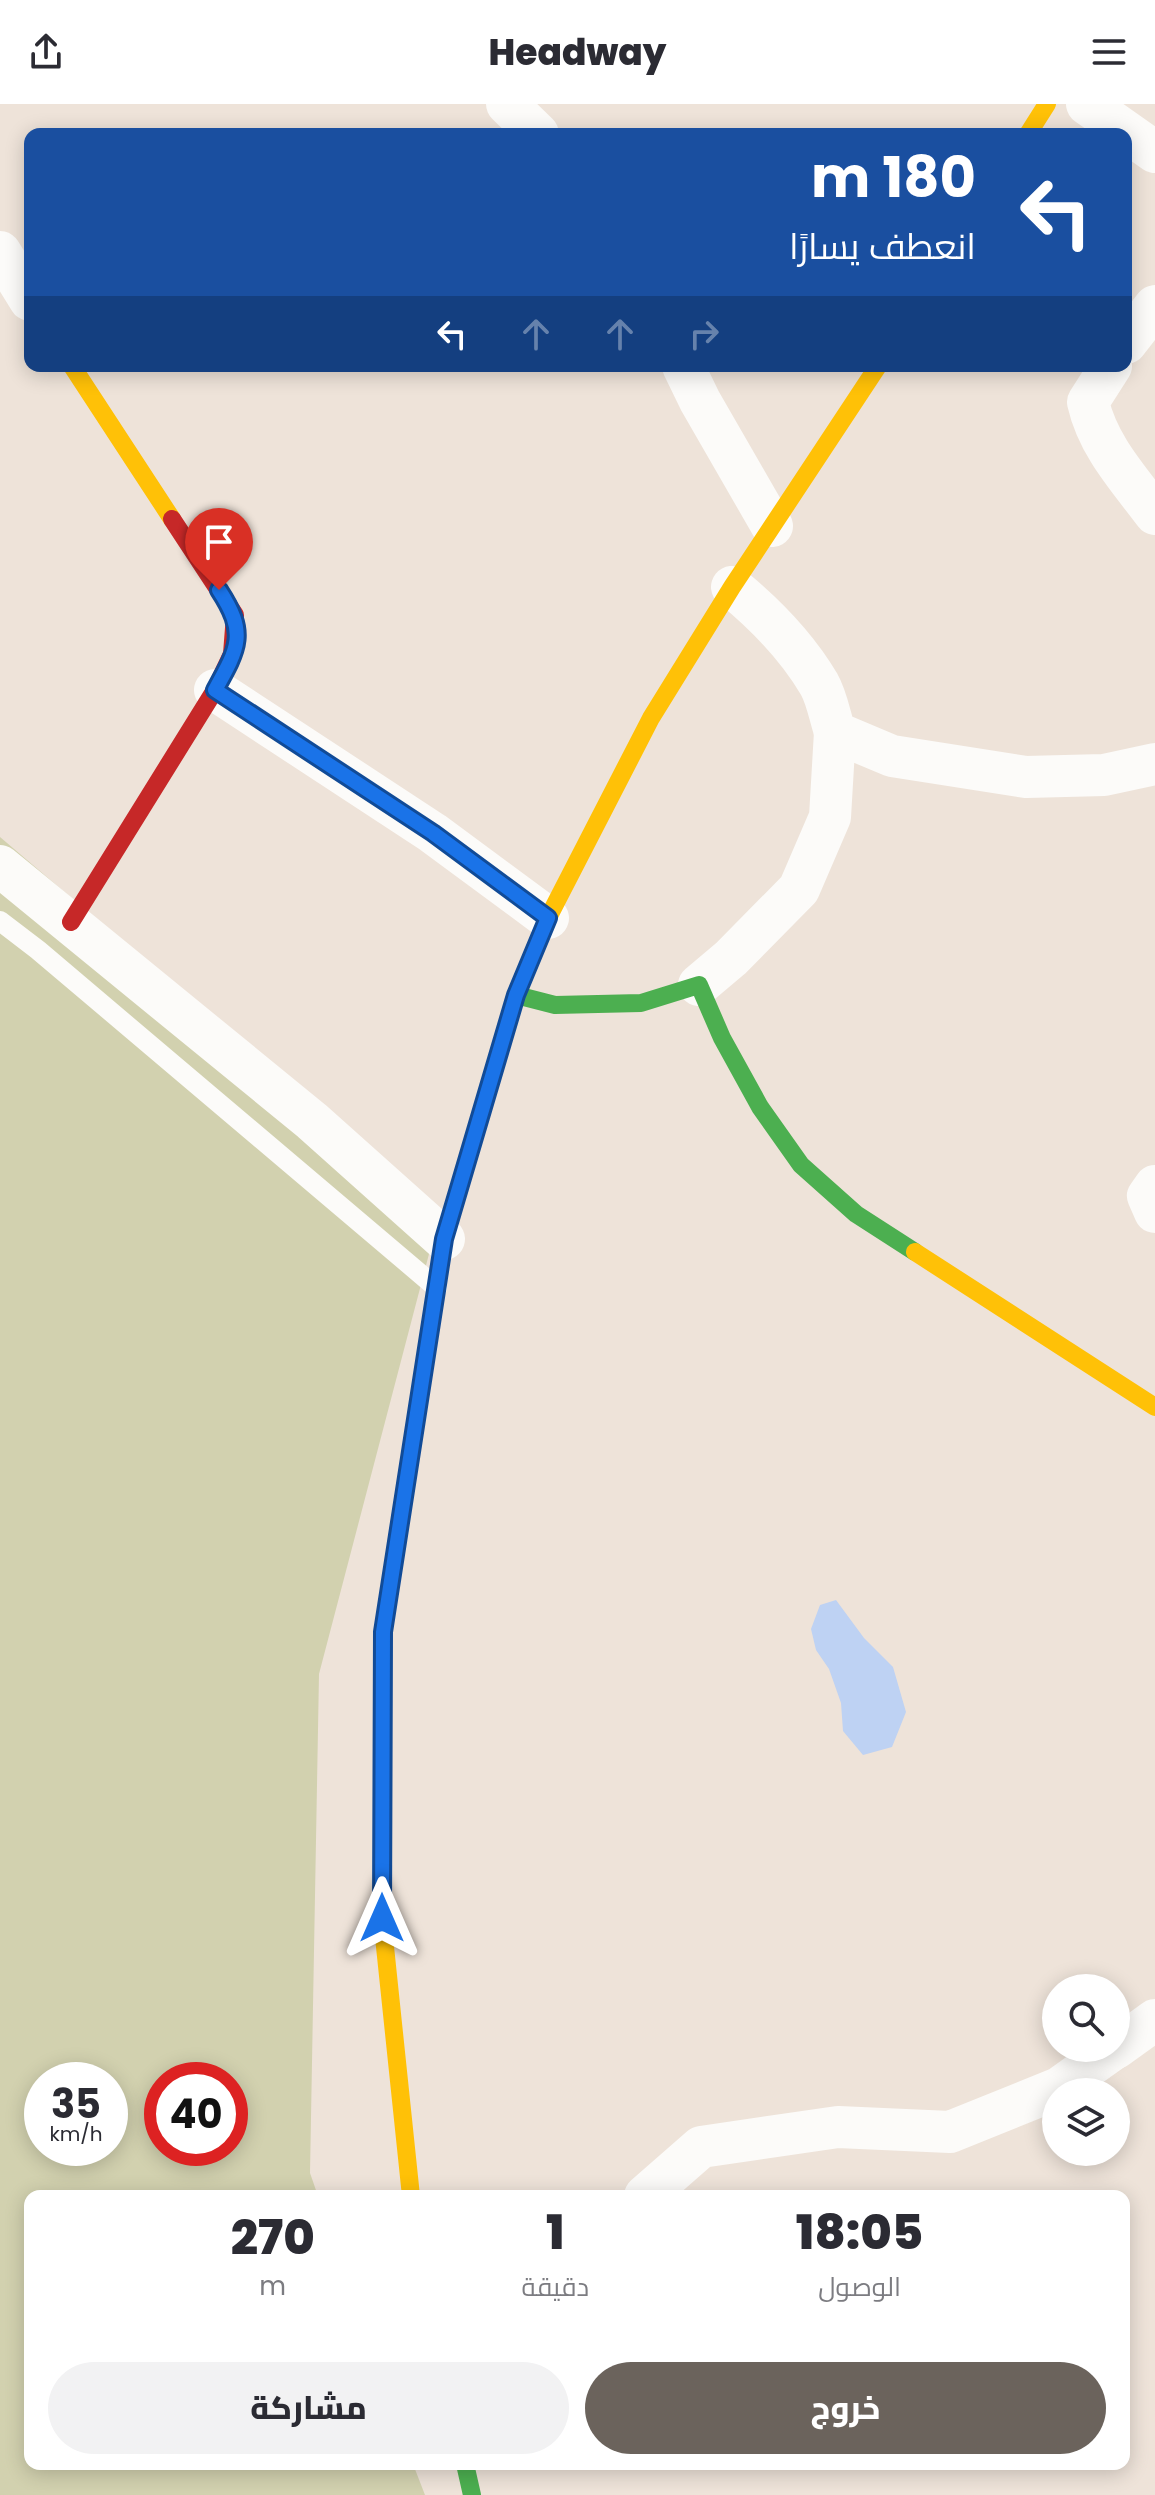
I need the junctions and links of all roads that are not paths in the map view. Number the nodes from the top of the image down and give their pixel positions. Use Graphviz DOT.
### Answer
graph roads {
  1 [pos="507,104"];
  2 [pos="1087,104"];
  3 [pos="532,128"];
  4 [pos="1121,128"];
  5 [pos="1132,136"];
  6 [pos="1155,152"];
  7 [pos="0,252"];
  8 [pos="24,290"];
  9 [pos="1155,306"];
  10 [pos="1132,335"];
  11 [pos="76,372"];
  12 [pos="686,372"];
  13 [pos="874,372"];
  14 [pos="1107,372"];
  15 [pos="1155,514"];
  16 [pos="772,526"];
  17 [pos="732,587"];
  18 [pos="215,690"];
  19 [pos="835,732"];
  20 [pos="1155,764"];
  21 [pos="0,866"];
  22 [pos="548,918"];
  23 [pos="0,921"];
  24 [pos="71,922"];
  25 [pos="699,985"];
  26 [pos="516,995"];
  27 [pos="1155,1186"];
  28 [pos="1155,1212"];
  29 [pos="444,1239"];
  30 [pos="437,1288"];
  31 [pos="1155,1407"];
  32 [pos="1155,2020"];
  33 [pos="1130,2038"];
  34 [pos="1096,2062"];
  35 [pos="410,2190"];
  36 [pos="652,2190"];
  37 [pos="466,2470"];
  38 [pos="472,2495"];
  1 -- 3 [label="street"];
  2 -- 4 [label="street"];
  5 -- 6 [label="street"];
  7 -- 8 [label="street"];
  9 -- 10 [label="street"];
  11 -- 18 [label="street"];
  12 -- 16 [label="street"];
  13 -- 16 [label="street"];
  14 -- 15 [label="street"];
  16 -- 17 [label="street"];
  17 -- 19 [label="street"];
  17 -- 22 [label="street"];
  18 -- 22 [label="street"];
  18 -- 24 [label="street"];
  19 -- 20 [label="street"];
  19 -- 25 [label="street"];
  21 -- 24 [label="street"];
  22 -- 26 [label="street"];
  23 -- 30 [label="lane"];
  24 -- 29 [label="street"];
  25 -- 26 [label="street"];
  25 -- 31 [label="street"];
  26 -- 29 [label="street"];
  27 -- 28 [label="street"];
  29 -- 30 [label="street"];
  30 -- 35 [label="street"];
  32 -- 33 [label="street"];
  34 -- 36 [label="street"];
  37 -- 38 [label="street"];
}
